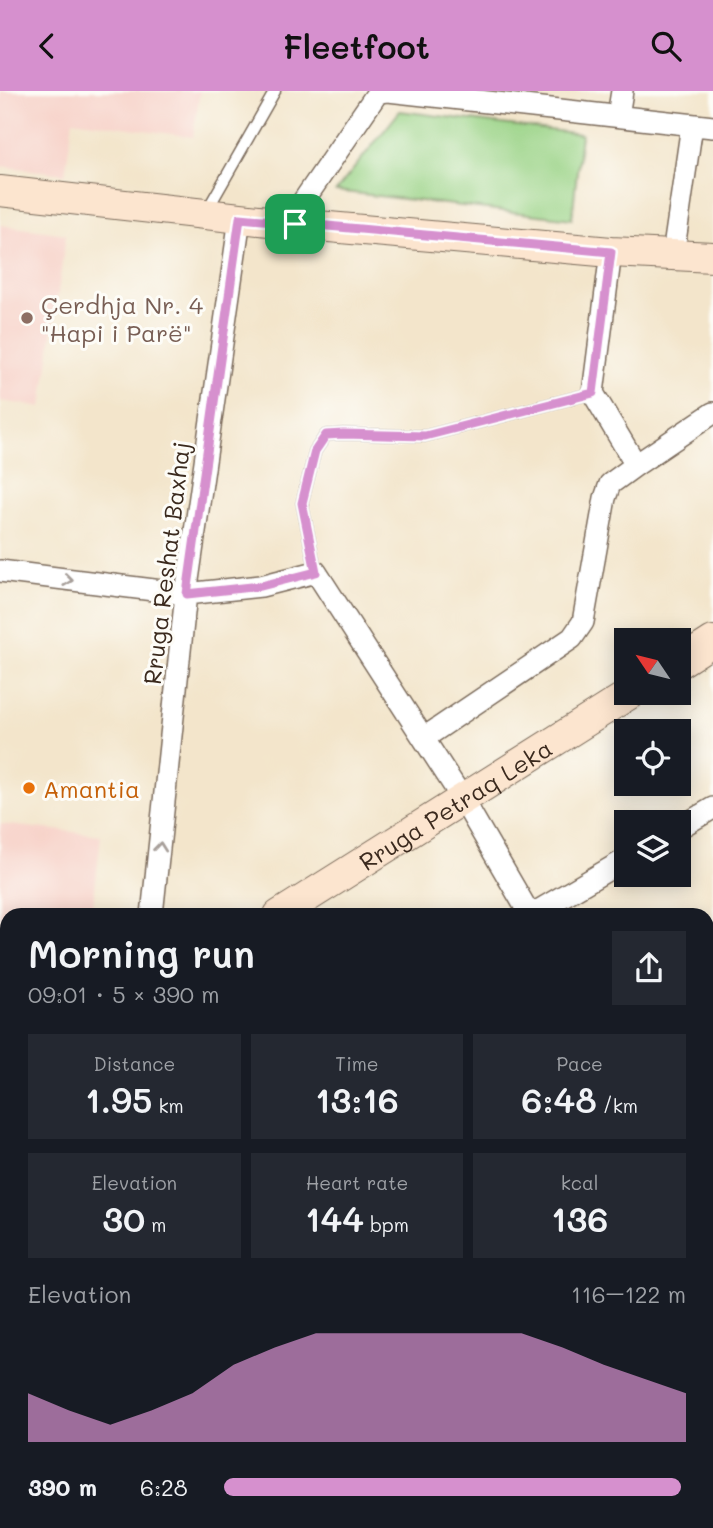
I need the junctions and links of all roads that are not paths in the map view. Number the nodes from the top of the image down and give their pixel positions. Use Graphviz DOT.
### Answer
graph roads {
  1 [pos="275,91"];
  2 [pos="622,91"];
  3 [pos="618,116"];
  4 [pos="703,126"];
  5 [pos="0,191"];
  6 [pos="205,214"];
  7 [pos="240,218"];
  8 [pos="295,224"];
  9 [pos="611,252"];
  10 [pos="673,255"];
  11 [pos="713,257"];
  12 [pos="593,393"];
  13 [pos="713,413"];
  14 [pos="636,464"];
  15 [pos="0,572"];
  16 [pos="316,572"];
  17 [pos="187,594"];
  18 [pos="713,641"];
  19 [pos="691,655"];
  20 [pos="614,704"];
  21 [pos="424,738"];
  22 [pos="461,798"];
  23 [pos="713,808"];
  24 [pos="691,821"];
  25 [pos="614,866"];
  26 [pos="153,908"];
  27 [pos="290,908"];
  28 [pos="527,908"];
  29 [pos="543,908"];
  1 -- 6 [label="lane"];
  2 -- 3 [label="street"];
  3 -- 4 [label="street"];
  3 -- 8 [label="street"];
  4 -- 10 [label="street"];
  5 -- 6 [label="street"];
  6 -- 7 [label="street"];
  7 -- 8 [label="street"];
  7 -- 17 [label="street, Rruga Reshat Baxhaj"];
  8 -- 9 [label="street"];
  9 -- 10 [label="street"];
  9 -- 12 [label="street"];
  10 -- 11 [label="street"];
  12 -- 14 [label="street"];
  12 -- 16 [label="lane"];
  13 -- 14 [label="street"];
  14 -- 21 [label="street"];
  15 -- 17 [label="street, one-way"];
  16 -- 17 [label="street"];
  16 -- 21 [label="street"];
  26 -- 17 [label="street, Rruga Reshat Baxhaj, one-way"];
  18 -- 19 [label="street"];
  20 -- 22 [label="street, Rruga Petraq Leka"];
  21 -- 22 [label="street"];
  22 -- 27 [label="street, Rruga Petraq Leka"];
  22 -- 28 [label="street"];
  23 -- 24 [label="street"];
  25 -- 29 [label="street"];
}
